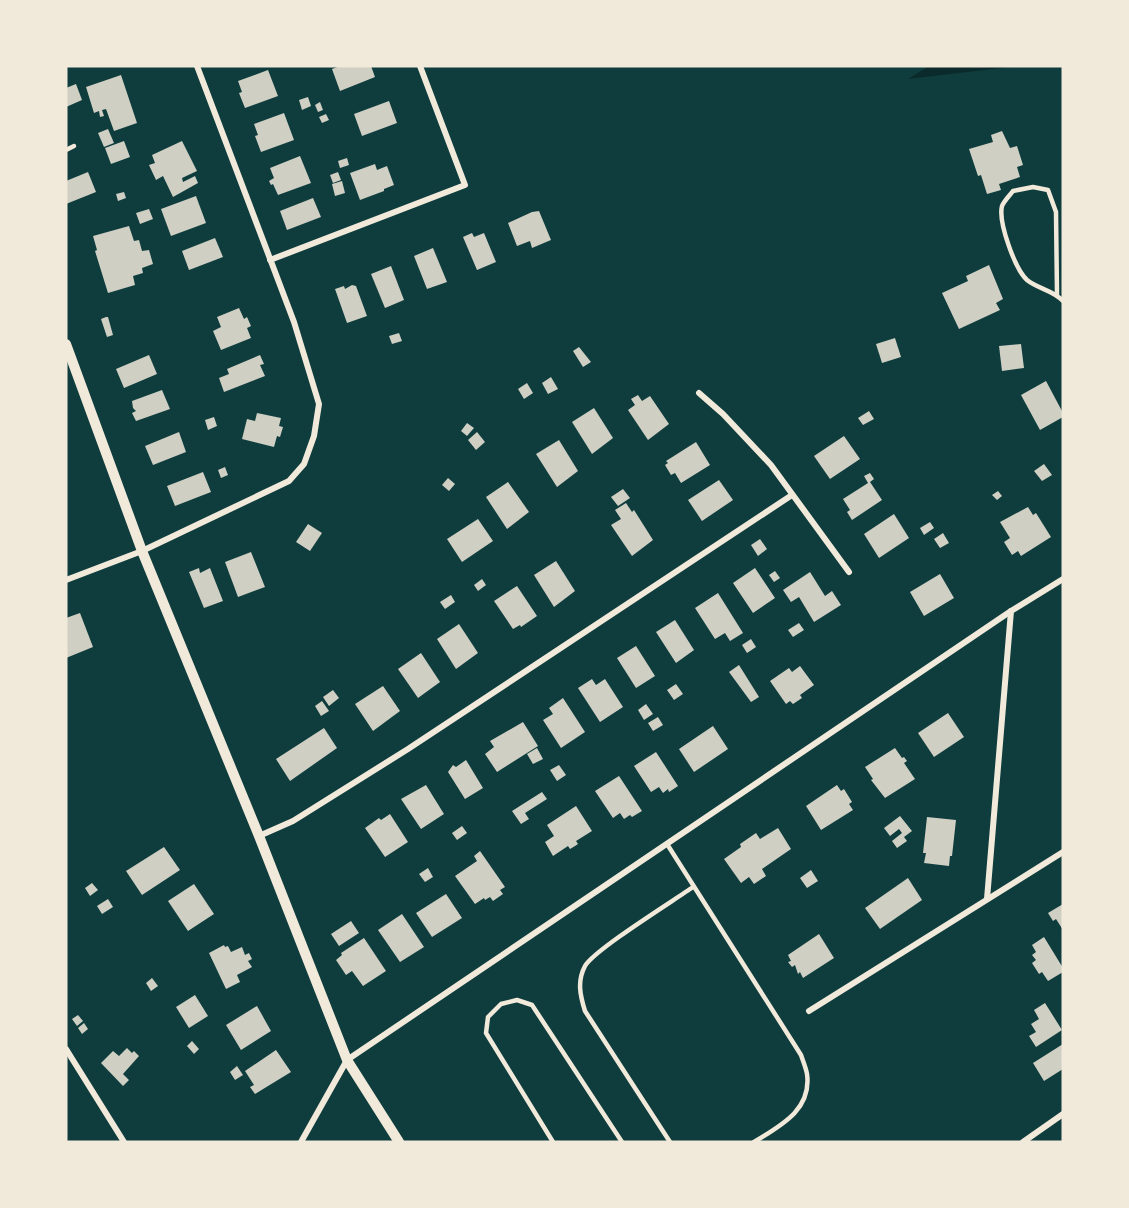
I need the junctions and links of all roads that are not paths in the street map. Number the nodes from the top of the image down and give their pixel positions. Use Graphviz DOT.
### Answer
graph roads {
  1 [pos="197,66"];
  2 [pos="420,66"];
  3 [pos="74,146"];
  4 [pos="66,150"];
  5 [pos="270,260"];
  6 [pos="1057,294"];
  7 [pos="1063,301"];
  8 [pos="66,344"];
  9 [pos="699,393"];
  10 [pos="792,495"];
  11 [pos="142,551"];
  12 [pos="849,572"];
  13 [pos="1063,579"];
  14 [pos="66,580"];
  15 [pos="1011,611"];
  16 [pos="258,836"];
  17 [pos="667,844"];
  18 [pos="1063,852"];
  19 [pos="693,887"];
  20 [pos="987,899"];
  21 [pos="809,1011"];
  22 [pos="66,1048"];
  23 [pos="347,1060"];
  24 [pos="1063,1114"];
  25 [pos="124,1142"];
  26 [pos="301,1142"];
  27 [pos="399,1142"];
  28 [pos="553,1142"];
  29 [pos="622,1142"];
  30 [pos="670,1142"];
  31 [pos="754,1142"];
  32 [pos="1023,1142"];
  1 -- 5 [label="street"];
  2 -- 5 [label="street"];
  3 -- 4 [label="lane"];
  5 -- 11 [label="street"];
  6 -- 6 [label="lane"];
  6 -- 7 [label="lane"];
  8 -- 11 [label="street"];
  9 -- 10 [label="street"];
  10 -- 12 [label="street"];
  10 -- 16 [label="street"];
  11 -- 14 [label="street"];
  11 -- 16 [label="street"];
  13 -- 15 [label="street"];
  15 -- 17 [label="street"];
  15 -- 20 [label="street"];
  16 -- 23 [label="street"];
  17 -- 19 [label="lane"];
  17 -- 23 [label="street"];
  18 -- 20 [label="street"];
  19 -- 30 [label="lane"];
  19 -- 31 [label="lane"];
  20 -- 21 [label="street"];
  22 -- 25 [label="street"];
  23 -- 26 [label="street"];
  23 -- 27 [label="street"];
  24 -- 32 [label="street"];
  28 -- 29 [label="lane"];
}
